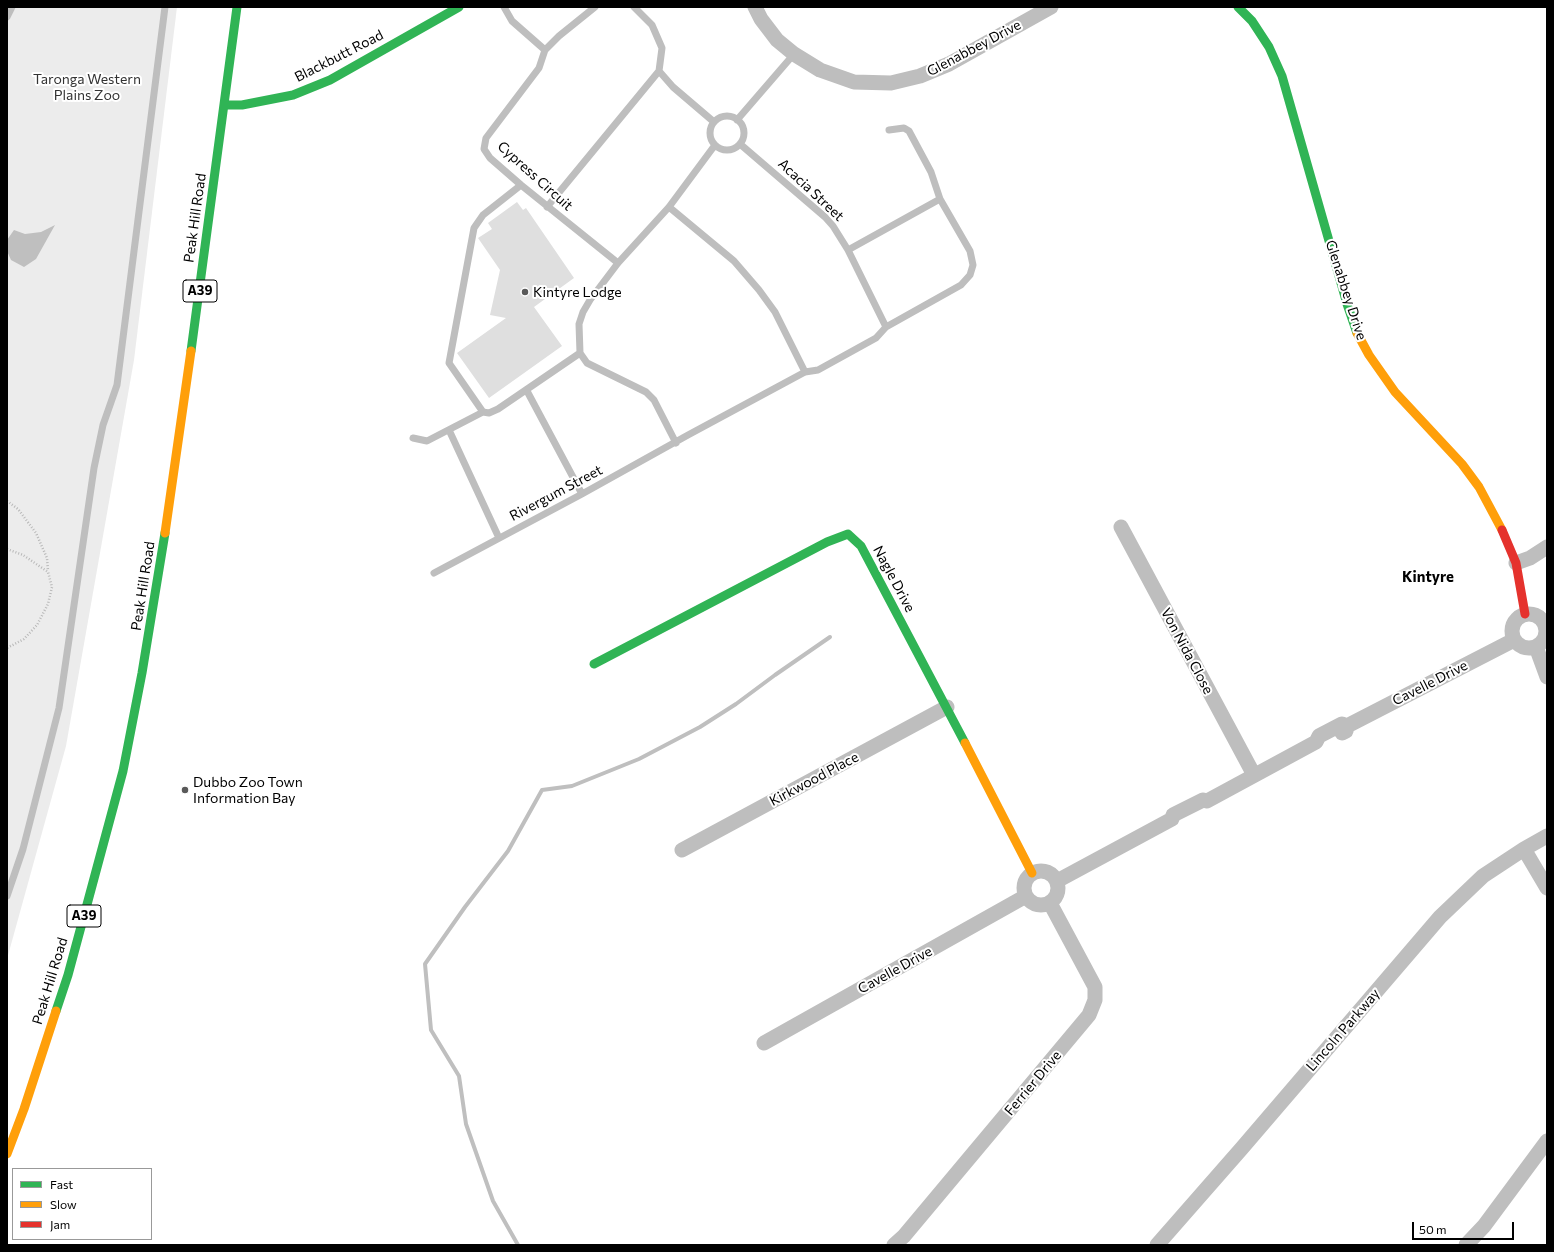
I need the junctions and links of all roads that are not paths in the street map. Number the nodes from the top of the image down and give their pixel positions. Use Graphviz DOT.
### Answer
graph roads {
  1 [pos="12,7"];
  2 [pos="164,7"];
  3 [pos="237,7"];
  4 [pos="459,7"];
  5 [pos="504,7"];
  6 [pos="595,7"];
  7 [pos="634,7"];
  8 [pos="755,7"];
  9 [pos="1051,7"];
  10 [pos="1238,7"];
  11 [pos="7,17"];
  12 [pos="546,50"];
  13 [pos="794,54"];
  14 [pos="659,71"];
  15 [pos="224,105"];
  16 [pos="737,120"];
  17 [pos="714,122"];
  18 [pos="889,130"];
  19 [pos="740,144"];
  20 [pos="715,145"];
  21 [pos="521,185"];
  22 [pos="940,199"];
  23 [pos="547,207"];
  24 [pos="668,207"];
  25 [pos="848,250"];
  26 [pos="618,263"];
  27 [pos="886,327"];
  28 [pos="580,353"];
  29 [pos="805,372"];
  30 [pos="527,391"];
  31 [pos="482,412"];
  32 [pos="449,430"];
  33 [pos="413,438"];
  34 [pos="676,443"];
  35 [pos="582,494"];
  36 [pos="1120,527"];
  37 [pos="499,538"];
  38 [pos="1547,548"];
  39 [pos="1516,563"];
  40 [pos="434,572"];
  41 [pos="1525,614"];
  42 [pos="1514,640"];
  43 [pos="1536,647"];
  44 [pos="594,664"];
  45 [pos="1547,677"];
  46 [pos="947,707"];
  47 [pos="1254,775"];
  48 [pos="1547,836"];
  49 [pos="1524,848"];
  50 [pos="682,850"];
  51 [pos="1032,873"];
  52 [pos="1057,881"];
  53 [pos="1547,888"];
  54 [pos="7,896"];
  55 [pos="1026,896"];
  56 [pos="1050,903"];
  57 [pos="764,1043"];
  58 [pos="1547,1141"];
  59 [pos="7,1154"];
  60 [pos="894,1245"];
  61 [pos="1157,1245"];
  62 [pos="1466,1245"];
  1 -- 11 [label="lane"];
  2 -- 54 [label="lane"];
  3 -- 15 [label="main road, Peak Hill Road / A39"];
  4 -- 15 [label="main road, Blackbutt Road"];
  5 -- 12 [label="lane"];
  6 -- 12 [label="lane, Cypress Circuit"];
  7 -- 14 [label="lane"];
  8 -- 13 [label="street, Glenabbey Drive"];
  9 -- 13 [label="street, Glenabbey Drive"];
  10 -- 39 [label="main road, Glenabbey Drive"];
  12 -- 21 [label="lane, Cypress Circuit"];
  13 -- 16 [label="lane"];
  14 -- 17 [label="lane"];
  14 -- 23 [label="lane"];
  15 -- 59 [label="main road, Peak Hill Road / A39"];
  16 -- 17 [label="lane"];
  16 -- 19 [label="lane"];
  17 -- 20 [label="lane"];
  18 -- 22 [label="lane, Rivergum Street"];
  19 -- 20 [label="lane"];
  19 -- 25 [label="lane, Acacia Street"];
  20 -- 24 [label="lane"];
  21 -- 23 [label="lane, Cypress Circuit"];
  21 -- 31 [label="lane"];
  22 -- 25 [label="lane"];
  22 -- 27 [label="lane, Rivergum Street"];
  23 -- 26 [label="lane, Cypress Circuit"];
  24 -- 26 [label="lane"];
  24 -- 29 [label="lane"];
  25 -- 27 [label="lane, Acacia Street"];
  26 -- 28 [label="lane"];
  27 -- 29 [label="lane, Rivergum Street"];
  28 -- 30 [label="lane"];
  28 -- 34 [label="lane"];
  29 -- 34 [label="lane, Rivergum Street"];
  30 -- 31 [label="lane"];
  30 -- 35 [label="lane"];
  31 -- 32 [label="lane"];
  32 -- 33 [label="lane"];
  32 -- 37 [label="lane"];
  34 -- 35 [label="lane, Rivergum Street"];
  35 -- 37 [label="lane, Rivergum Street"];
  36 -- 47 [label="street, Von Nida Close"];
  37 -- 40 [label="lane, Rivergum Street"];
  38 -- 39 [label="street"];
  39 -- 41 [label="main road, Glenabbey Drive"];
  41 -- 42 [label="street"];
  41 -- 43 [label="street"];
  42 -- 43 [label="street"];
  42 -- 47 [label="street, Cavelle Drive"];
  43 -- 45 [label="street"];
  44 -- 46 [label="main road, Nagle Drive"];
  46 -- 50 [label="street, Kirkwood Place"];
  46 -- 51 [label="main road, Nagle Drive"];
  47 -- 52 [label="street, Cavelle Drive"];
  48 -- 49 [label="street, Lincoln Parkway"];
  49 -- 53 [label="street"];
  49 -- 61 [label="street, Lincoln Parkway"];
  51 -- 52 [label="street"];
  51 -- 55 [label="street"];
  52 -- 56 [label="street"];
  55 -- 56 [label="street"];
  55 -- 57 [label="street, Cavelle Drive"];
  56 -- 60 [label="street, Ferrier Drive"];
  58 -- 62 [label="street"];
}
